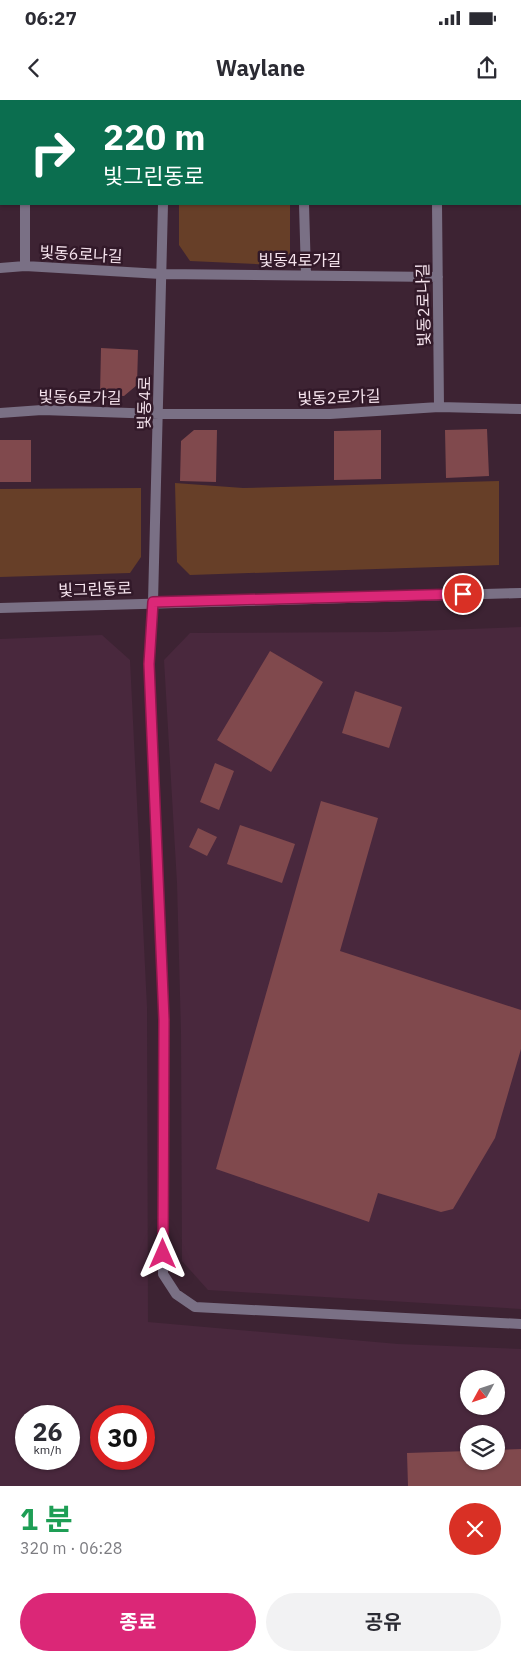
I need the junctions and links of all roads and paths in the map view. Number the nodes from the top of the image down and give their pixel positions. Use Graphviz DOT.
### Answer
graph roads {
  1 [pos="25,205"];
  2 [pos="163,205"];
  3 [pos="304,205"];
  4 [pos="438,205"];
  5 [pos="25,266"];
  6 [pos="0,268"];
  7 [pos="161,274"];
  8 [pos="306,274"];
  9 [pos="438,277"];
  10 [pos="439,407"];
  11 [pos="521,408"];
  12 [pos="0,413"];
  13 [pos="158,414"];
  14 [pos="521,593"];
  15 [pos="153,602"];
  16 [pos="0,608"];
  17 [pos="521,1324"];
  1 -- 5 [label="street"];
  2 -- 7 [label="street, 빛동4로"];
  3 -- 8 [label="street"];
  4 -- 9 [label="street, 빛동2로나길"];
  5 -- 6 [label="street, 빛동6로나길"];
  5 -- 7 [label="street, 빛동6로나길"];
  7 -- 8 [label="street, 빛동4로가길"];
  7 -- 13 [label="street, 빛동4로"];
  8 -- 9 [label="street, 빛동4로가길"];
  9 -- 10 [label="street, 빛동2로나길"];
  10 -- 11 [label="street, 빛동2로가길"];
  10 -- 13 [label="street, 빛동2로가길"];
  12 -- 13 [label="street, 빛동6로가길"];
  13 -- 15 [label="street, 빛동4로"];
  14 -- 15 [label="street, 빛그린동로"];
  15 -- 16 [label="street, 빛그린동로"];
  15 -- 17 [label="street, 빛동4로"];
}
